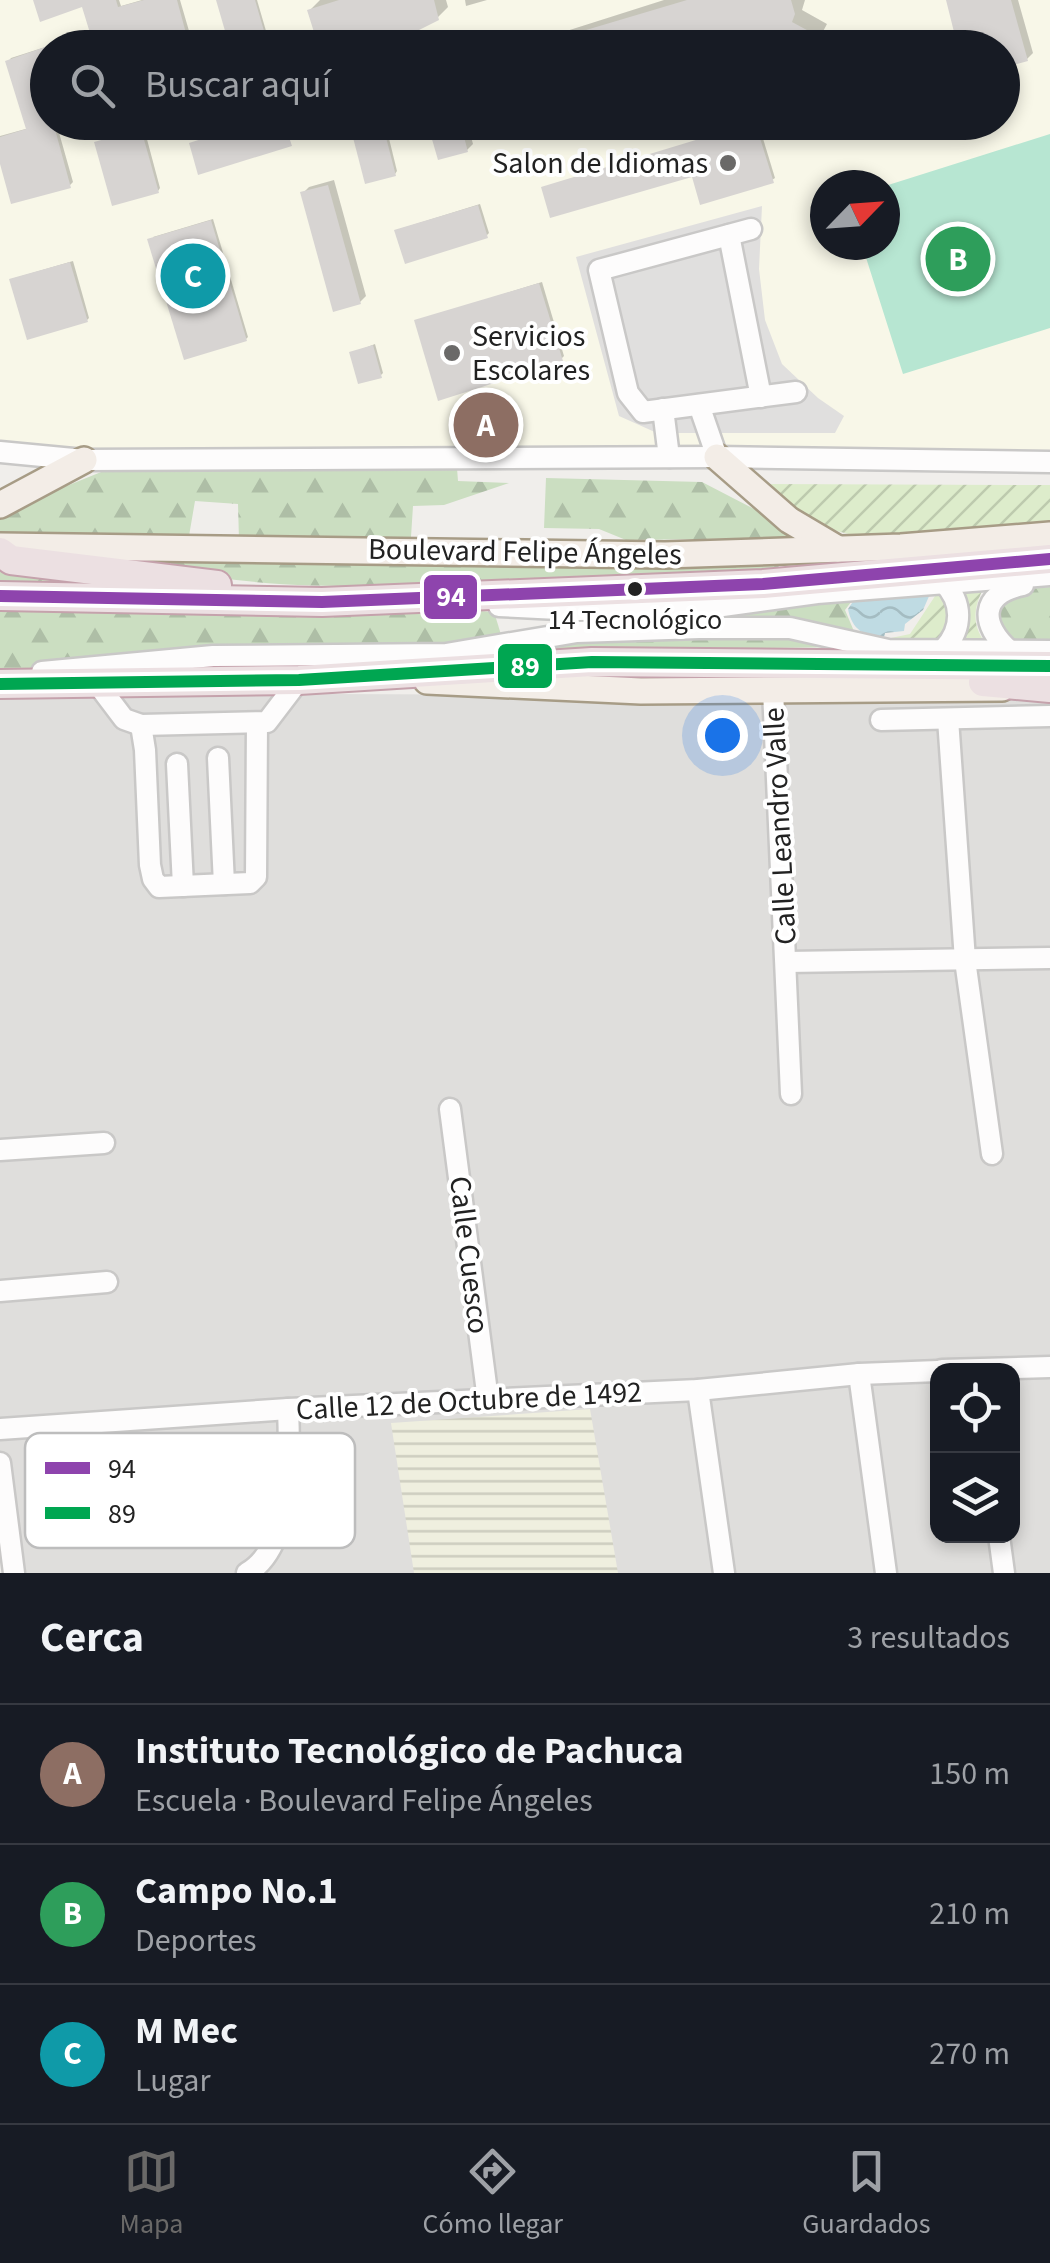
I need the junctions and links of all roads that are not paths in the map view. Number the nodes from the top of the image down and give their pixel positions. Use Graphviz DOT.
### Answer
graph roads {
  1 [pos="751,229"];
  2 [pos="729,235"];
  3 [pos="796,392"];
  4 [pos="760,396"];
  5 [pos="700,404"];
  6 [pos="663,409"];
  7 [pos="0,452"];
  8 [pos="669,457"];
  9 [pos="717,457"];
  10 [pos="84,460"];
  11 [pos="1050,462"];
  12 [pos="0,505"];
  13 [pos="1050,535"];
  14 [pos="0,549"];
  15 [pos="838,549"];
  16 [pos="1050,559"];
  17 [pos="1050,575"];
  18 [pos="943,582"];
  19 [pos="1050,583"];
  20 [pos="0,596"];
  21 [pos="322,602"];
  22 [pos="0,608"];
  23 [pos="944,649"];
  24 [pos="1050,650"];
  25 [pos="1010,651"];
  26 [pos="813,662"];
  27 [pos="1050,666"];
  28 [pos="0,674"];
  29 [pos="367,677"];
  30 [pos="299,680"];
  31 [pos="96,682"];
  32 [pos="0,684"];
  33 [pos="1050,688"];
  34 [pos="773,690"];
  35 [pos="1050,716"];
  36 [pos="881,720"];
  37 [pos="948,720"];
  38 [pos="256,723"];
  39 [pos="140,725"];
  40 [pos="218,758"];
  41 [pos="176,764"];
  42 [pos="224,884"];
  43 [pos="184,886"];
  44 [pos="1050,958"];
  45 [pos="965,960"];
  46 [pos="787,962"];
  47 [pos="791,1094"];
  48 [pos="450,1109"];
  49 [pos="104,1144"];
  50 [pos="0,1150"];
  51 [pos="992,1154"];
  52 [pos="107,1282"];
  53 [pos="0,1292"];
  54 [pos="1050,1368"];
  55 [pos="1020,1369"];
  56 [pos="930,1371"];
  57 [pos="859,1374"];
  58 [pos="698,1390"];
  59 [pos="488,1400"];
  60 [pos="288,1409"];
  61 [pos="0,1428"];
  62 [pos="289,1433"];
  63 [pos="0,1463"];
  64 [pos="1001,1543"];
  65 [pos="271,1548"];
  66 [pos="14,1573"];
  67 [pos="248,1573"];
  68 [pos="724,1573"];
  69 [pos="886,1573"];
  70 [pos="1004,1573"];
  1 -- 2 [label="street"];
  2 -- 4 [label="street"];
  2 -- 6 [label="street"];
  3 -- 4 [label="street"];
  4 -- 5 [label="street"];
  5 -- 6 [label="street"];
  5 -- 9 [label="street"];
  6 -- 8 [label="street"];
  7 -- 10 [label="street"];
  8 -- 9 [label="street"];
  8 -- 10 [label="street"];
  9 -- 11 [label="street"];
  9 -- 15 [label="main road"];
  10 -- 12 [label="main road"];
  13 -- 15 [label="main road, Boulevard Felipe Ángeles"];
  14 -- 15 [label="main road, Boulevard Felipe Ángeles"];
  14 -- 21 [label="highway"];
  16 -- 21 [label="highway, Boulevard Felipe Ángeles"];
  17 -- 18 [label="street"];
  18 -- 22 [label="street"];
  18 -- 23 [label="street"];
  19 -- 25 [label="street"];
  20 -- 21 [label="highway, Boulevard Felipe Ángeles"];
  23 -- 25 [label="street"];
  23 -- 28 [label="street"];
  24 -- 25 [label="street"];
  26 -- 27 [label="highway"];
  26 -- 29 [label="highway"];
  26 -- 33 [label="highway"];
  29 -- 30 [label="highway"];
  29 -- 34 [label="main road"];
  30 -- 31 [label="highway"];
  30 -- 38 [label="street"];
  31 -- 32 [label="highway"];
  31 -- 39 [label="street"];
  33 -- 34 [label="main road"];
  34 -- 46 [label="street, Calle Leandro Valle"];
  35 -- 37 [label="street"];
  36 -- 37 [label="street"];
  37 -- 45 [label="street"];
  38 -- 39 [label="street"];
  38 -- 42 [label="street"];
  39 -- 43 [label="street"];
  40 -- 42 [label="street"];
  41 -- 43 [label="street"];
  42 -- 43 [label="street"];
  44 -- 45 [label="street"];
  45 -- 46 [label="street"];
  45 -- 51 [label="street"];
  46 -- 47 [label="street, Calle Leandro Valle"];
  48 -- 59 [label="street, Calle Cuesco"];
  49 -- 50 [label="street"];
  52 -- 53 [label="street"];
  54 -- 55 [label="street, Calle 12 de Octubre de 1492"];
  56 -- 57 [label="street, Calle 12 de Octubre de 1492"];
  57 -- 58 [label="street, Calle 12 de Octubre de 1492"];
  57 -- 69 [label="street"];
  58 -- 59 [label="street, Calle 12 de Octubre de 1492"];
  58 -- 68 [label="street"];
  59 -- 60 [label="street, Calle 12 de Octubre de 1492"];
  60 -- 61 [label="street, Calle 12 de Octubre de 1492"];
  60 -- 62 [label="street"];
  63 -- 66 [label="street"];
  64 -- 70 [label="street"];
  65 -- 67 [label="street"];
}
